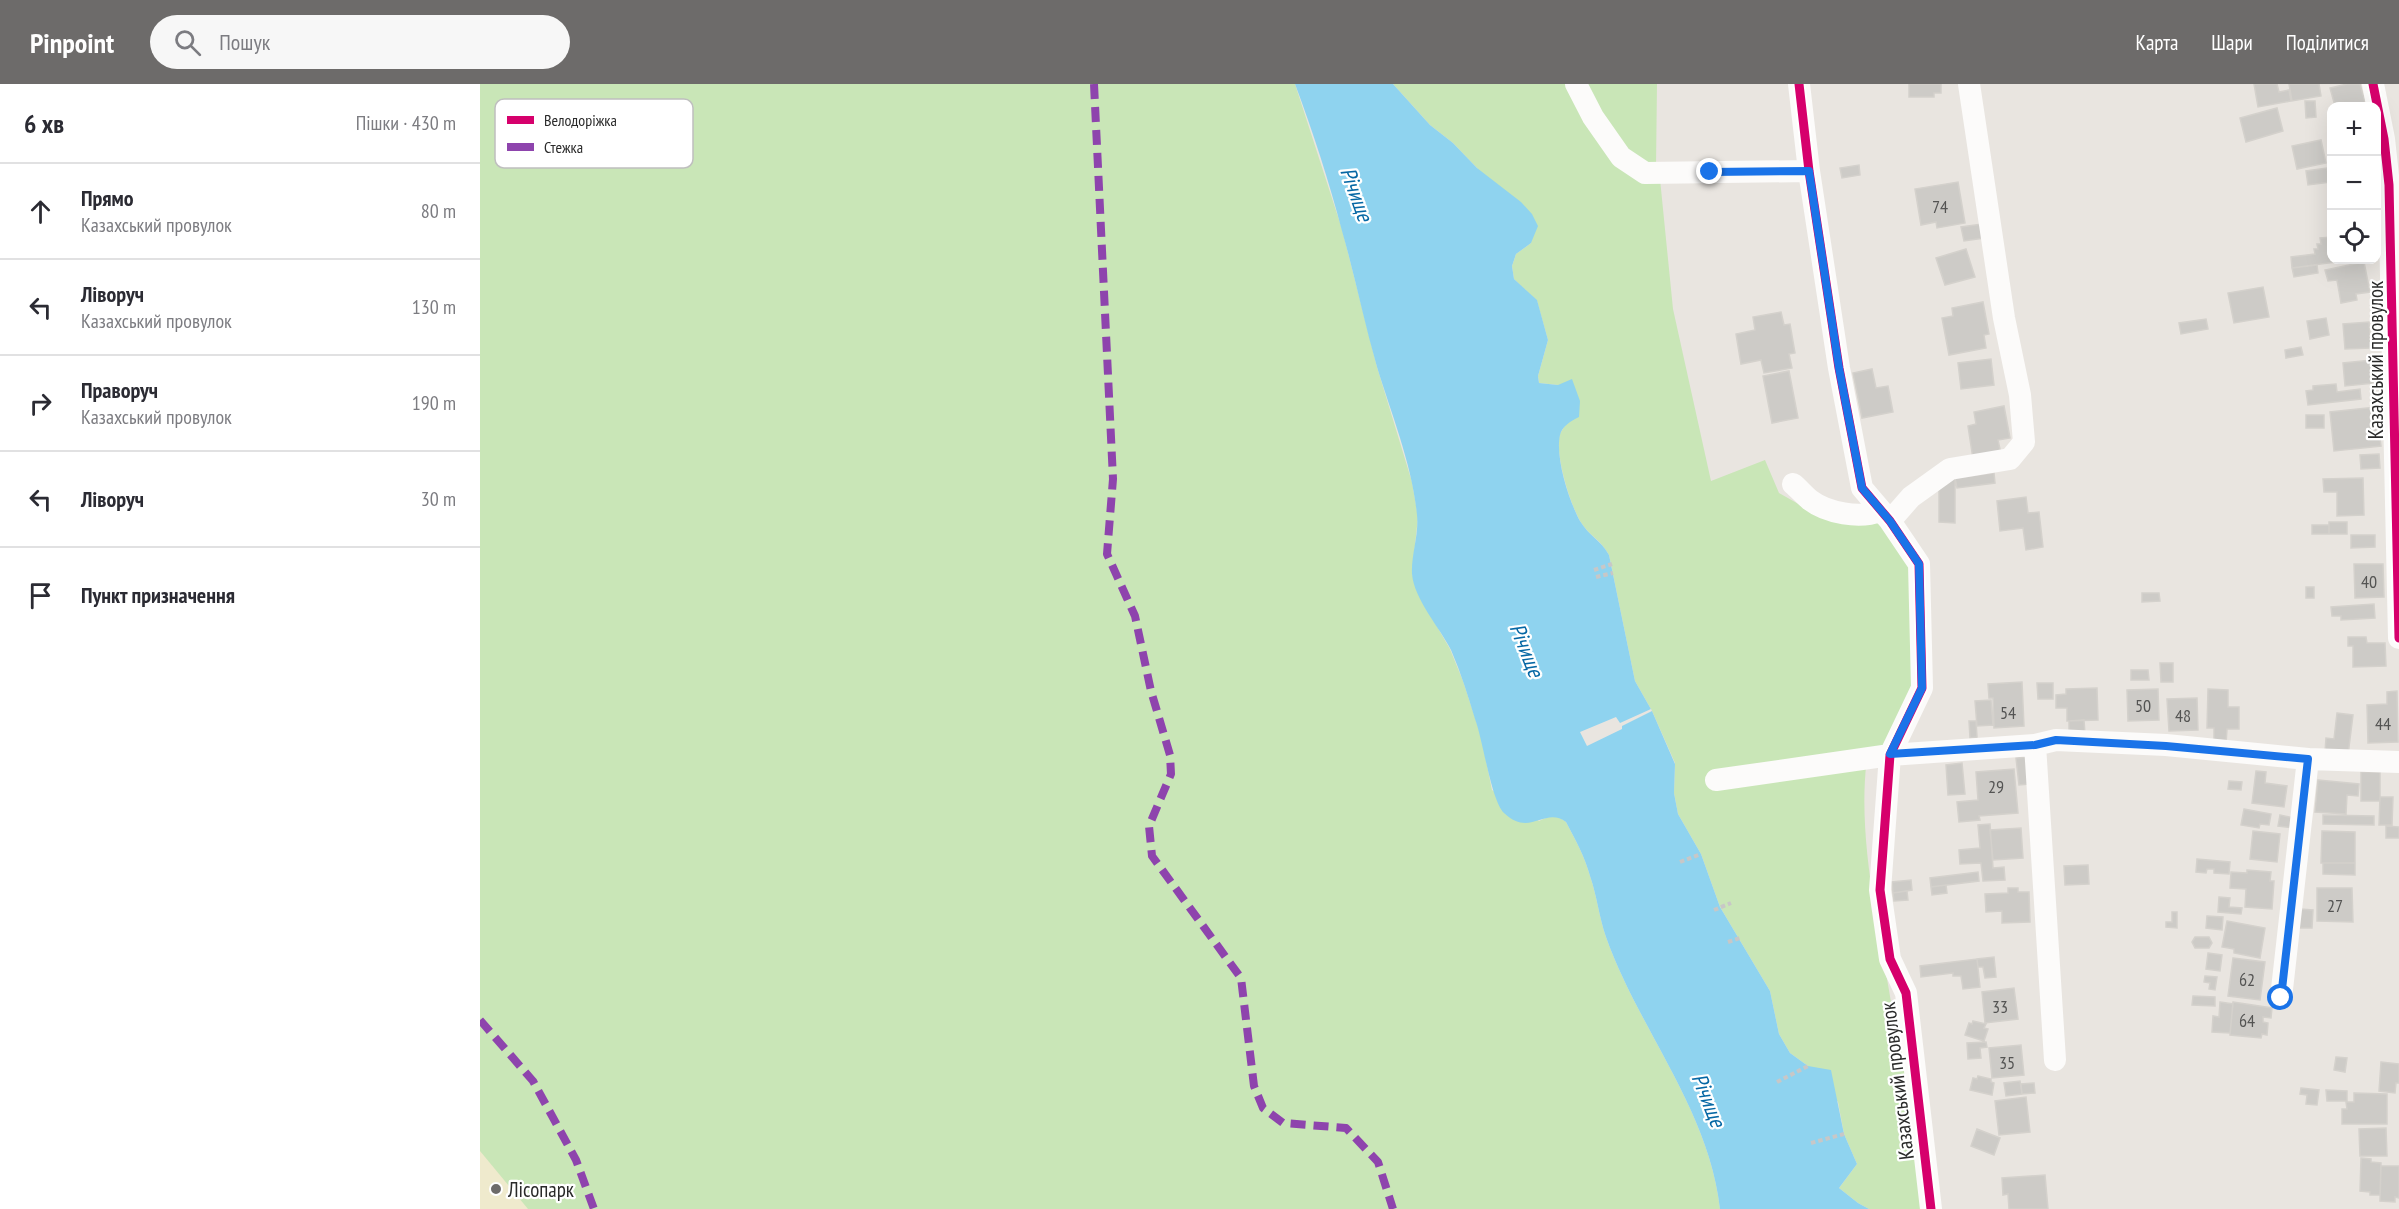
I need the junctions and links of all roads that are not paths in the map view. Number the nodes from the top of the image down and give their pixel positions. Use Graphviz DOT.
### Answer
graph roads {
  1 [pos="1576,84"];
  2 [pos="1799,84"];
  3 [pos="1970,84"];
  4 [pos="2373,84"];
  5 [pos="1809,171"];
  6 [pos="2396,393"];
  7 [pos="1793,484"];
  8 [pos="1884,516"];
  9 [pos="2399,638"];
  10 [pos="2035,745"];
  11 [pos="1890,754"];
  12 [pos="2308,759"];
  13 [pos="2399,762"];
  14 [pos="1716,780"];
  15 [pos="2281,998"];
  16 [pos="2055,1060"];
  17 [pos="1931,1209"];
  1 -- 5 [label="street"];
  2 -- 5 [label="street, Казахський провулок"];
  3 -- 8 [label="street"];
  4 -- 6 [label="street, Казахський провулок"];
  5 -- 8 [label="street, Казахський провулок"];
  6 -- 9 [label="street, Казахський провулок"];
  7 -- 8 [label="street"];
  8 -- 11 [label="street, Казахський провулок"];
  10 -- 11 [label="street"];
  10 -- 12 [label="street"];
  10 -- 16 [label="street"];
  11 -- 14 [label="street"];
  11 -- 17 [label="street, Казахський провулок"];
  12 -- 13 [label="street"];
  12 -- 15 [label="street"];
}
